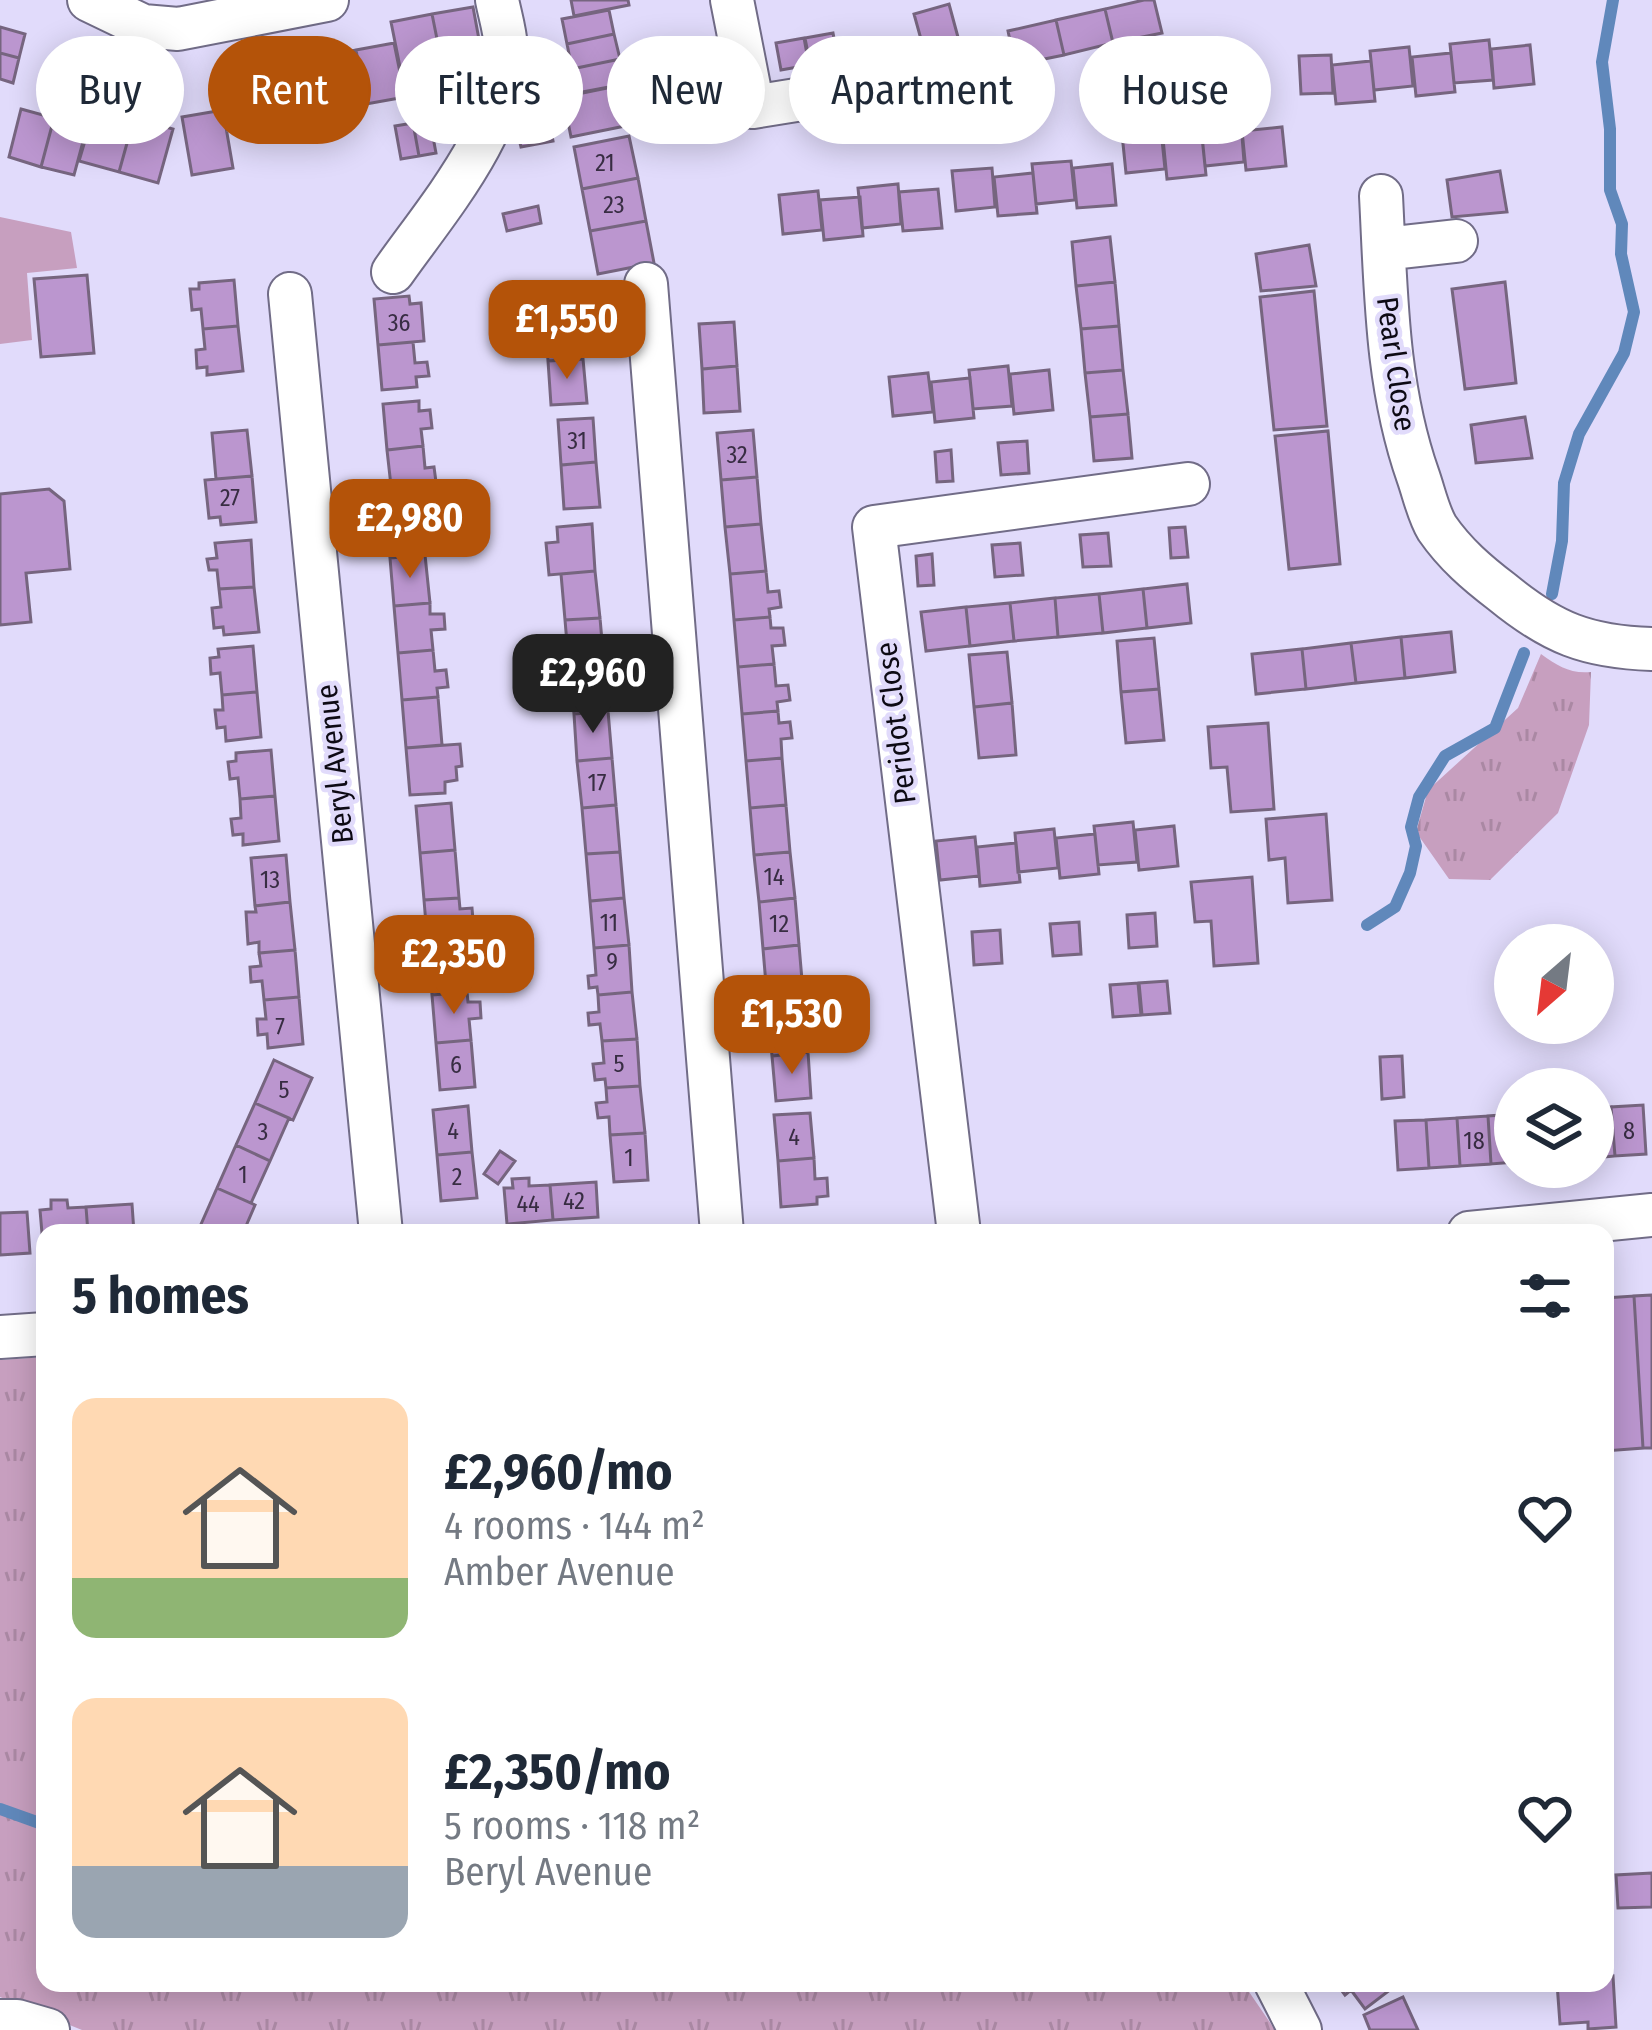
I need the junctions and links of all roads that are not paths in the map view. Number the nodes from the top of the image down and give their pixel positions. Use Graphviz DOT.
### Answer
graph roads {
  1 [pos="89,0"];
  2 [pos="327,0"];
  3 [pos="496,0"];
  4 [pos="732,0"];
  5 [pos="270,6"];
  6 [pos="789,101"];
  7 [pos="1381,196"];
  8 [pos="1456,241"];
  9 [pos="1384,249"];
  10 [pos="393,272"];
  11 [pos="646,284"];
  12 [pos="290,294"];
  13 [pos="1188,484"];
  14 [pos="1631,648"];
  15 [pos="1652,1215"];
  16 [pos="380,1224"];
  17 [pos="721,1224"];
  18 [pos="958,1224"];
  19 [pos="1560,1224"];
  20 [pos="36,1334"];
  21 [pos="0,1336"];
  22 [pos="1281,1992"];
  23 [pos="0,2021"];
  24 [pos="48,2030"];
  25 [pos="1300,2030"];
  1 -- 5 [label="street"];
  2 -- 5 [label="street"];
  3 -- 10 [label="street"];
  4 -- 6 [label="street"];
  7 -- 9 [label="street, Pearl Close"];
  8 -- 9 [label="street"];
  9 -- 14 [label="street, Pearl Close"];
  11 -- 17 [label="street"];
  12 -- 16 [label="street, Beryl Avenue"];
  13 -- 18 [label="street, Peridot Close"];
  15 -- 19 [label="street"];
  20 -- 21 [label="street"];
  22 -- 25 [label="street"];
  23 -- 24 [label="street"];
}
